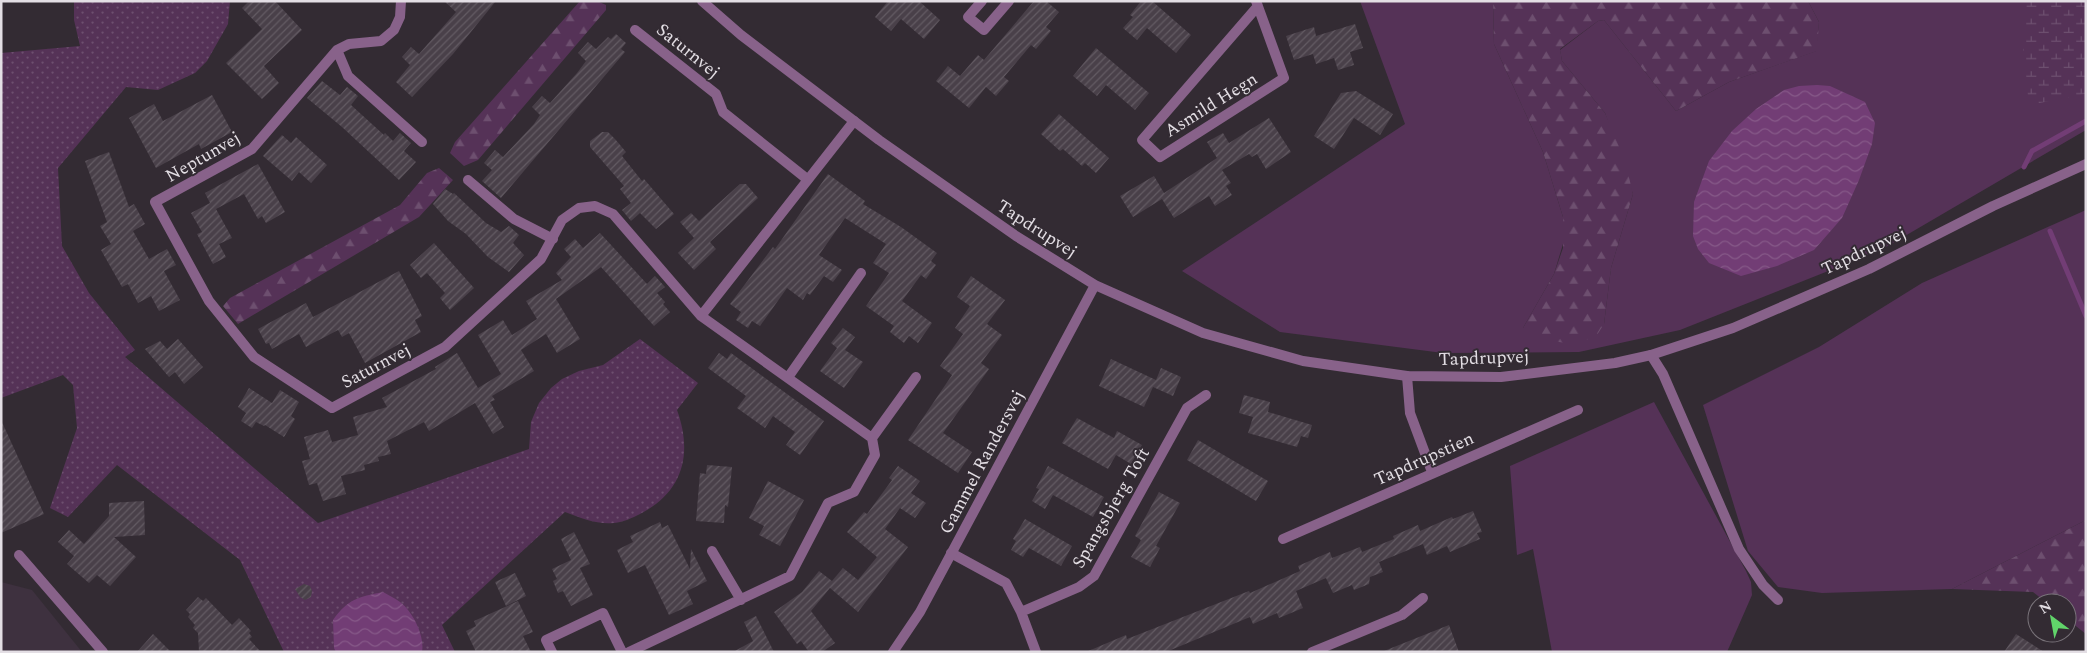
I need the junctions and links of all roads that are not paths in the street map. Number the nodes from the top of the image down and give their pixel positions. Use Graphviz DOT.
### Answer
graph roads {
  1 [pos="401,1"];
  2 [pos="702,1"];
  3 [pos="982,1"];
  4 [pos="1009,1"];
  5 [pos="1257,4"];
  6 [pos="635,30"];
  7 [pos="336,50"];
  8 [pos="854,121"];
  9 [pos="422,142"];
  10 [pos="2086,164"];
  11 [pos="807,179"];
  12 [pos="468,180"];
  13 [pos="553,239"];
  14 [pos="861,273"];
  15 [pos="1095,285"];
  16 [pos="209,302"];
  17 [pos="700,316"];
  18 [pos="1651,355"];
  19 [pos="788,376"];
  20 [pos="1407,376"];
  21 [pos="916,377"];
  22 [pos="1206,395"];
  23 [pos="1578,410"];
  24 [pos="872,438"];
  25 [pos="1432,472"];
  26 [pos="1284,539"];
  27 [pos="712,551"];
  28 [pos="951,553"];
  29 [pos="19,555"];
  30 [pos="1423,598"];
  31 [pos="741,600"];
  32 [pos="1778,600"];
  33 [pos="1022,612"];
  34 [pos="103,652"];
  35 [pos="552,652"];
  36 [pos="622,652"];
  37 [pos="629,652"];
  38 [pos="894,652"];
  39 [pos="1036,652"];
  40 [pos="1312,652"];
  1 -- 7 [label="street"];
  2 -- 8 [label="street, Tapdrupvej"];
  3 -- 4 [label="street"];
  5 -- 5 [label="street, Asmild Hegn"];
  6 -- 11 [label="street, Saturnvej"];
  7 -- 9 [label="street"];
  7 -- 16 [label="street, Neptunvej"];
  8 -- 11 [label="street"];
  8 -- 15 [label="street, Tapdrupvej"];
  10 -- 18 [label="street, Tapdrupvej"];
  11 -- 17 [label="street"];
  12 -- 13 [label="street"];
  13 -- 16 [label="street, Saturnvej"];
  13 -- 17 [label="street, Saturnvej"];
  14 -- 19 [label="street"];
  15 -- 20 [label="street, Tapdrupvej"];
  15 -- 28 [label="street, Gammel Randersvej"];
  17 -- 19 [label="street, Saturnvej"];
  18 -- 20 [label="street, Tapdrupvej"];
  18 -- 32 [label="street"];
  19 -- 24 [label="street, Saturnvej"];
  20 -- 25 [label="street"];
  21 -- 24 [label="street"];
  22 -- 33 [label="street, Spangsbjerg Toft"];
  23 -- 25 [label="street, Tapdrupstien"];
  24 -- 31 [label="street"];
  25 -- 26 [label="street, Tapdrupstien"];
  27 -- 31 [label="street"];
  28 -- 33 [label="street"];
  28 -- 38 [label="street, Gammel Randersvej"];
  29 -- 34 [label="street"];
  30 -- 40 [label="street"];
  31 -- 37 [label="street"];
  33 -- 39 [label="street"];
  35 -- 36 [label="street"];
}
